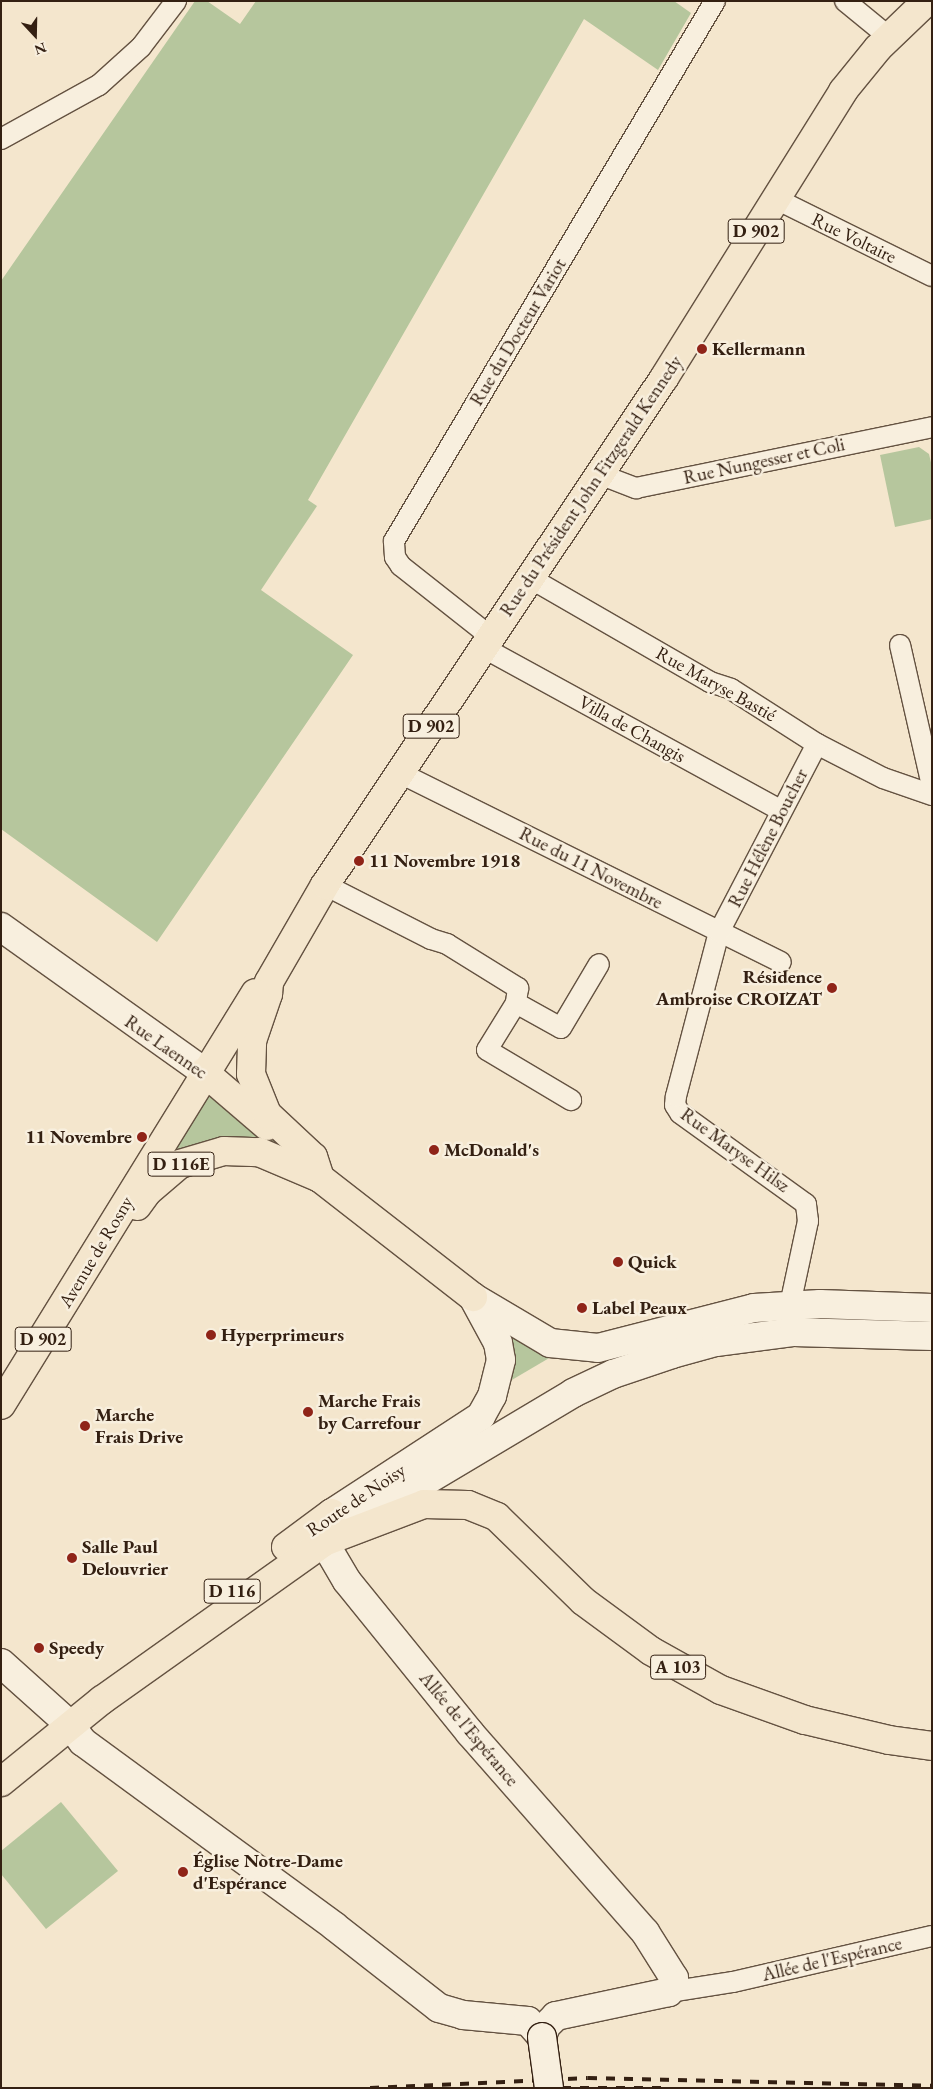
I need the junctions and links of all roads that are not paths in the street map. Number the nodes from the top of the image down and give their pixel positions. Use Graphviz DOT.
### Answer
graph roads {
  1 [pos="176,1"];
  2 [pos="715,1"];
  3 [pos="845,1"];
  4 [pos="927,1"];
  5 [pos="889,37"];
  6 [pos="1,138"];
  7 [pos="776,199"];
  8 [pos="932,276"];
  9 [pos="932,427"];
  10 [pos="599,474"];
  11 [pos="530,578"];
  12 [pos="487,642"];
  13 [pos="900,645"];
  14 [pos="817,744"];
  15 [pos="400,773"];
  16 [pos="932,786"];
  17 [pos="932,795"];
  18 [pos="780,810"];
  19 [pos="325,885"];
  20 [pos="1,927"];
  21 [pos="719,932"];
  22 [pos="781,962"];
  23 [pos="599,964"];
  24 [pos="269,982"];
  25 [pos="516,1003"];
  26 [pos="251,1048"];
  27 [pos="204,1072"];
  28 [pos="571,1100"];
  29 [pos="320,1178"];
  30 [pos="84,1274"];
  31 [pos="473,1297"];
  32 [pos="790,1305"];
  33 [pos="896,1306"];
  34 [pos="932,1308"];
  35 [pos="932,1318"];
  36 [pos="932,1336"];
  37 [pos="1,1404"];
  38 [pos="332,1513"];
  39 [pos="324,1542"];
  40 [pos="1,1663"];
  41 [pos="140,1674"];
  42 [pos="24,1684"];
  43 [pos="102,1700"];
  44 [pos="70,1725"];
  45 [pos="932,1746"];
  46 [pos="1,1782"];
  47 [pos="932,1936"];
  48 [pos="656,1968"];
  49 [pos="542,2036"];
  50 [pos="549,2088"];
  1 -- 6 [label="street"];
  2 -- 12 [label="street, Rue du Docteur Variot"];
  3 -- 5 [label="street"];
  4 -- 5 [label="main road, Rue du Président John Fitzgerald Kennedy / D 902"];
  5 -- 7 [label="main road, Rue du Président John Fitzgerald Kennedy / D 902"];
  7 -- 8 [label="street, Rue Voltaire"];
  7 -- 10 [label="main road, Rue du Président John Fitzgerald Kennedy / D 902"];
  9 -- 10 [label="street, Rue Nungesser et Coli"];
  10 -- 11 [label="main road, Rue du Président John Fitzgerald Kennedy / D 902"];
  11 -- 12 [label="main road, Rue du Président John Fitzgerald Kennedy / D 902"];
  11 -- 14 [label="street, Rue Maryse Bastié"];
  12 -- 15 [label="main road, Rue du Président John Fitzgerald Kennedy / D 902"];
  12 -- 18 [label="street, Villa de Changis"];
  13 -- 16 [label="street"];
  14 -- 17 [label="street, Rue Maryse Bastié"];
  14 -- 18 [label="street, Rue Hélène Boucher"];
  15 -- 19 [label="main road, Rue du Président John Fitzgerald Kennedy / D 902"];
  15 -- 21 [label="street, Rue du 11 Novembre"];
  18 -- 21 [label="street, Rue Hélène Boucher"];
  19 -- 24 [label="main road, Rue du Président John Fitzgerald Kennedy / D 902"];
  19 -- 25 [label="street"];
  20 -- 27 [label="street, Rue Laennec"];
  21 -- 22 [label="street, Rue du 11 Novembre"];
  21 -- 32 [label="street, Rue Maryse Hilsz"];
  23 -- 25 [label="street"];
  24 -- 26 [label="main road, D 902"];
  24 -- 27 [label="main road, D 902"];
  25 -- 28 [label="street"];
  26 -- 27 [label="main road"];
  26 -- 29 [label="main road"];
  27 -- 29 [label="main road, Rue Laennec / D 116E"];
  27 -- 30 [label="main road, Avenue de Rosny / D 902"];
  29 -- 30 [label="main road, Rue Laennec / D 116E"];
  29 -- 31 [label="main road, Rue Laennec / D 116E"];
  30 -- 37 [label="main road, Avenue de Rosny / D 902"];
  31 -- 32 [label="street"];
  31 -- 38 [label="street, Route de Noisy / D 116"];
  32 -- 33 [label="street"];
  33 -- 34 [label="street"];
  33 -- 35 [label="street"];
  36 -- 39 [label="street, D 116"];
  38 -- 39 [label="street"];
  38 -- 41 [label="main road, Route de Noisy / D 116"];
  39 -- 41 [label="main road, Route de Noisy / D 116"];
  39 -- 45 [label="main road, Route de Noisy / A 103"];
  39 -- 48 [label="street, Allée de l'Espérance"];
  40 -- 42 [label="street"];
  41 -- 43 [label="main road, Route de Noisy / D 116"];
  42 -- 43 [label="street"];
  42 -- 44 [label="street"];
  43 -- 44 [label="main road, Route de Noisy / D 116"];
  44 -- 46 [label="main road, Route de Noisy / D 116"];
  44 -- 49 [label="street"];
  47 -- 48 [label="street, Allée de l'Espérance"];
  48 -- 49 [label="street"];
  49 -- 50 [label="street, bridge"];
}
